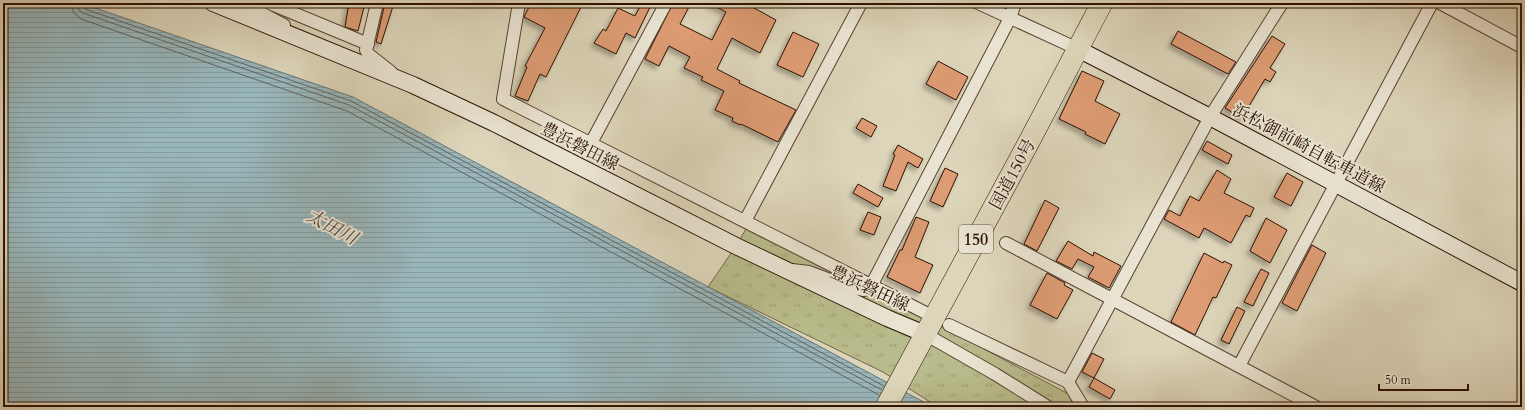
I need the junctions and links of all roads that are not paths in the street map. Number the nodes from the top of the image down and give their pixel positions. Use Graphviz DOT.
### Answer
graph roads {
  1 [pos="213,3"];
  2 [pos="242,3"];
  3 [pos="269,3"];
  4 [pos="377,3"];
  5 [pos="519,3"];
  6 [pos="666,3"];
  7 [pos="861,3"];
  8 [pos="978,3"];
  9 [pos="1015,3"];
  10 [pos="1102,3"];
  11 [pos="1282,3"];
  12 [pos="1432,3"];
  13 [pos="1440,3"];
  14 [pos="1010,18"];
  15 [pos="300,39"];
  16 [pos="368,44"];
  17 [pos="1522,46"];
  18 [pos="1078,49"];
  19 [pos="405,82"];
  20 [pos="1210,117"];
  21 [pos="591,143"];
  22 [pos="1336,184"];
  23 [pos="745,221"];
  24 [pos="1006,243"];
  25 [pos="787,270"];
  26 [pos="1522,283"];
  27 [pos="871,286"];
  28 [pos="1112,300"];
  29 [pos="926,313"];
  30 [pos="949,325"];
  31 [pos="923,337"];
  32 [pos="1239,366"];
  33 [pos="1068,382"];
  34 [pos="886,407"];
  35 [pos="1048,407"];
  36 [pos="1083,407"];
  37 [pos="1316,407"];
  1 -- 15 [label="main road, 豊浜磐田線"];
  2 -- 15 [label="street"];
  3 -- 16 [label="street"];
  4 -- 16 [label="street"];
  5 -- 21 [label="street"];
  6 -- 21 [label="street"];
  7 -- 23 [label="street"];
  8 -- 14 [label="street"];
  9 -- 14 [label="street"];
  10 -- 18 [label="highway, 国道150号 / 150"];
  11 -- 20 [label="street"];
  12 -- 22 [label="street"];
  13 -- 17 [label="street"];
  14 -- 18 [label="street"];
  14 -- 27 [label="street"];
  15 -- 19 [label="main road, 豊浜磐田線"];
  16 -- 19 [label="street"];
  18 -- 20 [label="main road, 浜松御前崎自転車道線"];
  18 -- 31 [label="highway, 国道150号 / 150"];
  19 -- 25 [label="main road, 豊浜磐田線"];
  20 -- 22 [label="main road, 浜松御前崎自転車道線"];
  20 -- 28 [label="street"];
  21 -- 23 [label="street"];
  22 -- 26 [label="main road, 浜松御前崎自転車道線"];
  22 -- 32 [label="street"];
  23 -- 27 [label="street"];
  24 -- 28 [label="street"];
  25 -- 27 [label="street"];
  25 -- 31 [label="main road, 豊浜磐田線"];
  27 -- 29 [label="street"];
  28 -- 32 [label="street"];
  28 -- 33 [label="street"];
  30 -- 33 [label="street"];
  31 -- 34 [label="highway, 国道150号 / 150"];
  31 -- 35 [label="street"];
  32 -- 37 [label="street"];
  33 -- 36 [label="street"];
}
